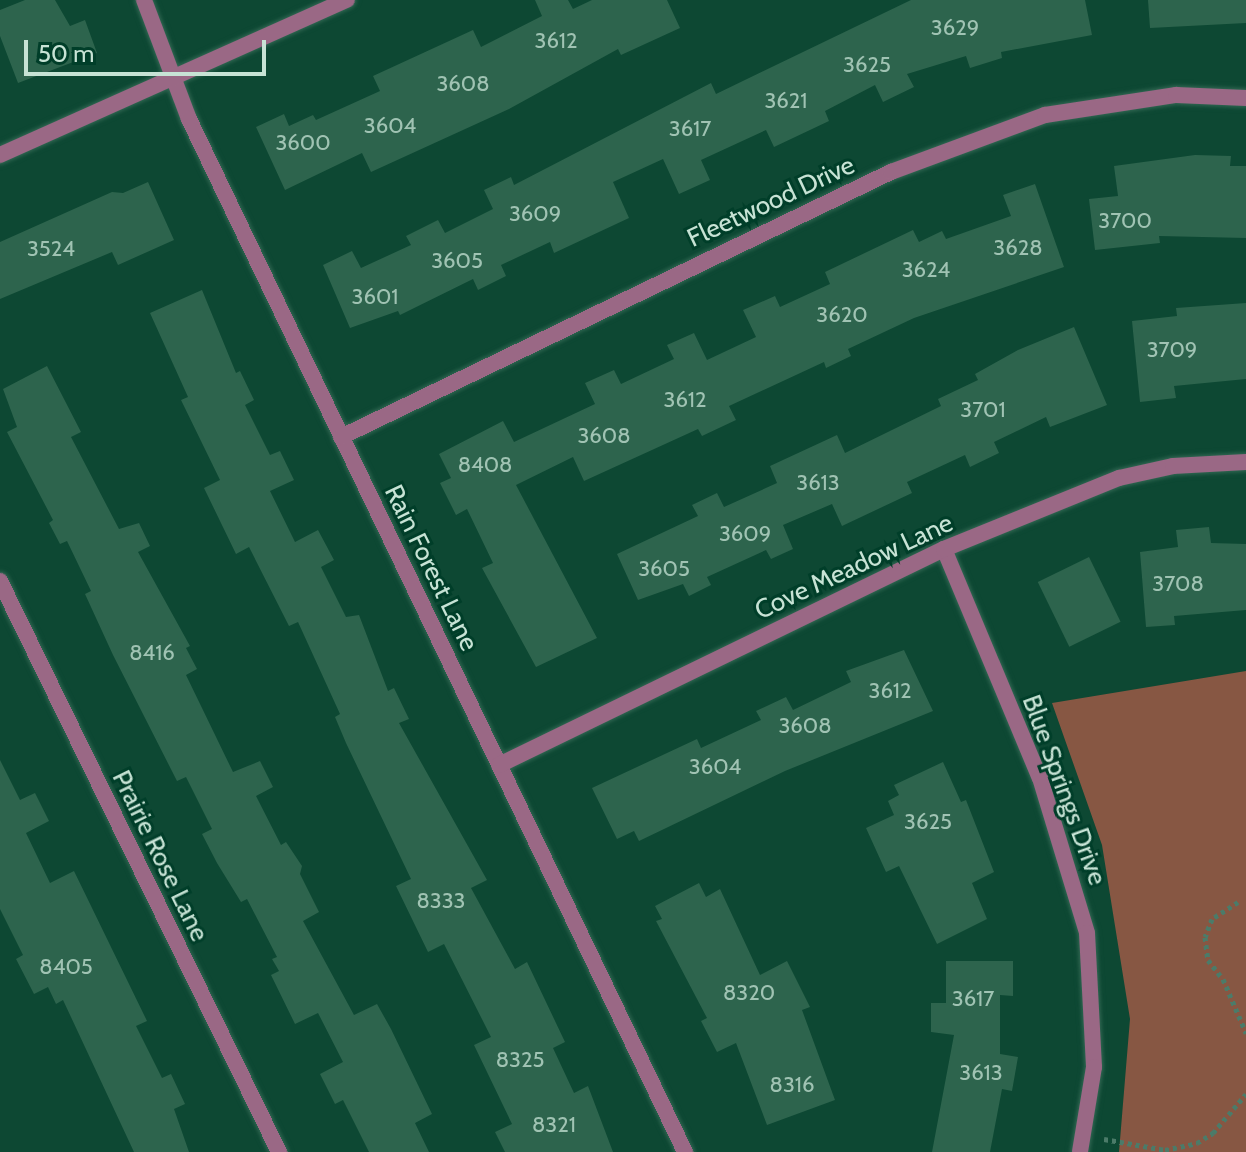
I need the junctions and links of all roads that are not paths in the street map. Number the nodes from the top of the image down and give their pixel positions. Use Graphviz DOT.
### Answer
graph roads {
  1 [pos="144,0"];
  2 [pos="347,0"];
  3 [pos="174,79"];
  4 [pos="1246,98"];
  5 [pos="0,155"];
  6 [pos="341,437"];
  7 [pos="1246,462"];
  8 [pos="944,549"];
  9 [pos="0,581"];
  10 [pos="499,765"];
  11 [pos="1082,1144"];
  12 [pos="279,1152"];
  13 [pos="685,1152"];
  1 -- 3 [label="street, Rain Forest Lane"];
  2 -- 3 [label="street"];
  3 -- 5 [label="street"];
  3 -- 6 [label="street, Rain Forest Lane"];
  4 -- 6 [label="street, Fleetwood Drive"];
  6 -- 10 [label="street, Rain Forest Lane"];
  7 -- 8 [label="street, Cove Meadow Lane"];
  8 -- 10 [label="street, Cove Meadow Lane"];
  8 -- 11 [label="street, Blue Springs Drive"];
  9 -- 12 [label="street, Prairie Rose Lane"];
  10 -- 13 [label="street, Rain Forest Lane"];
}
